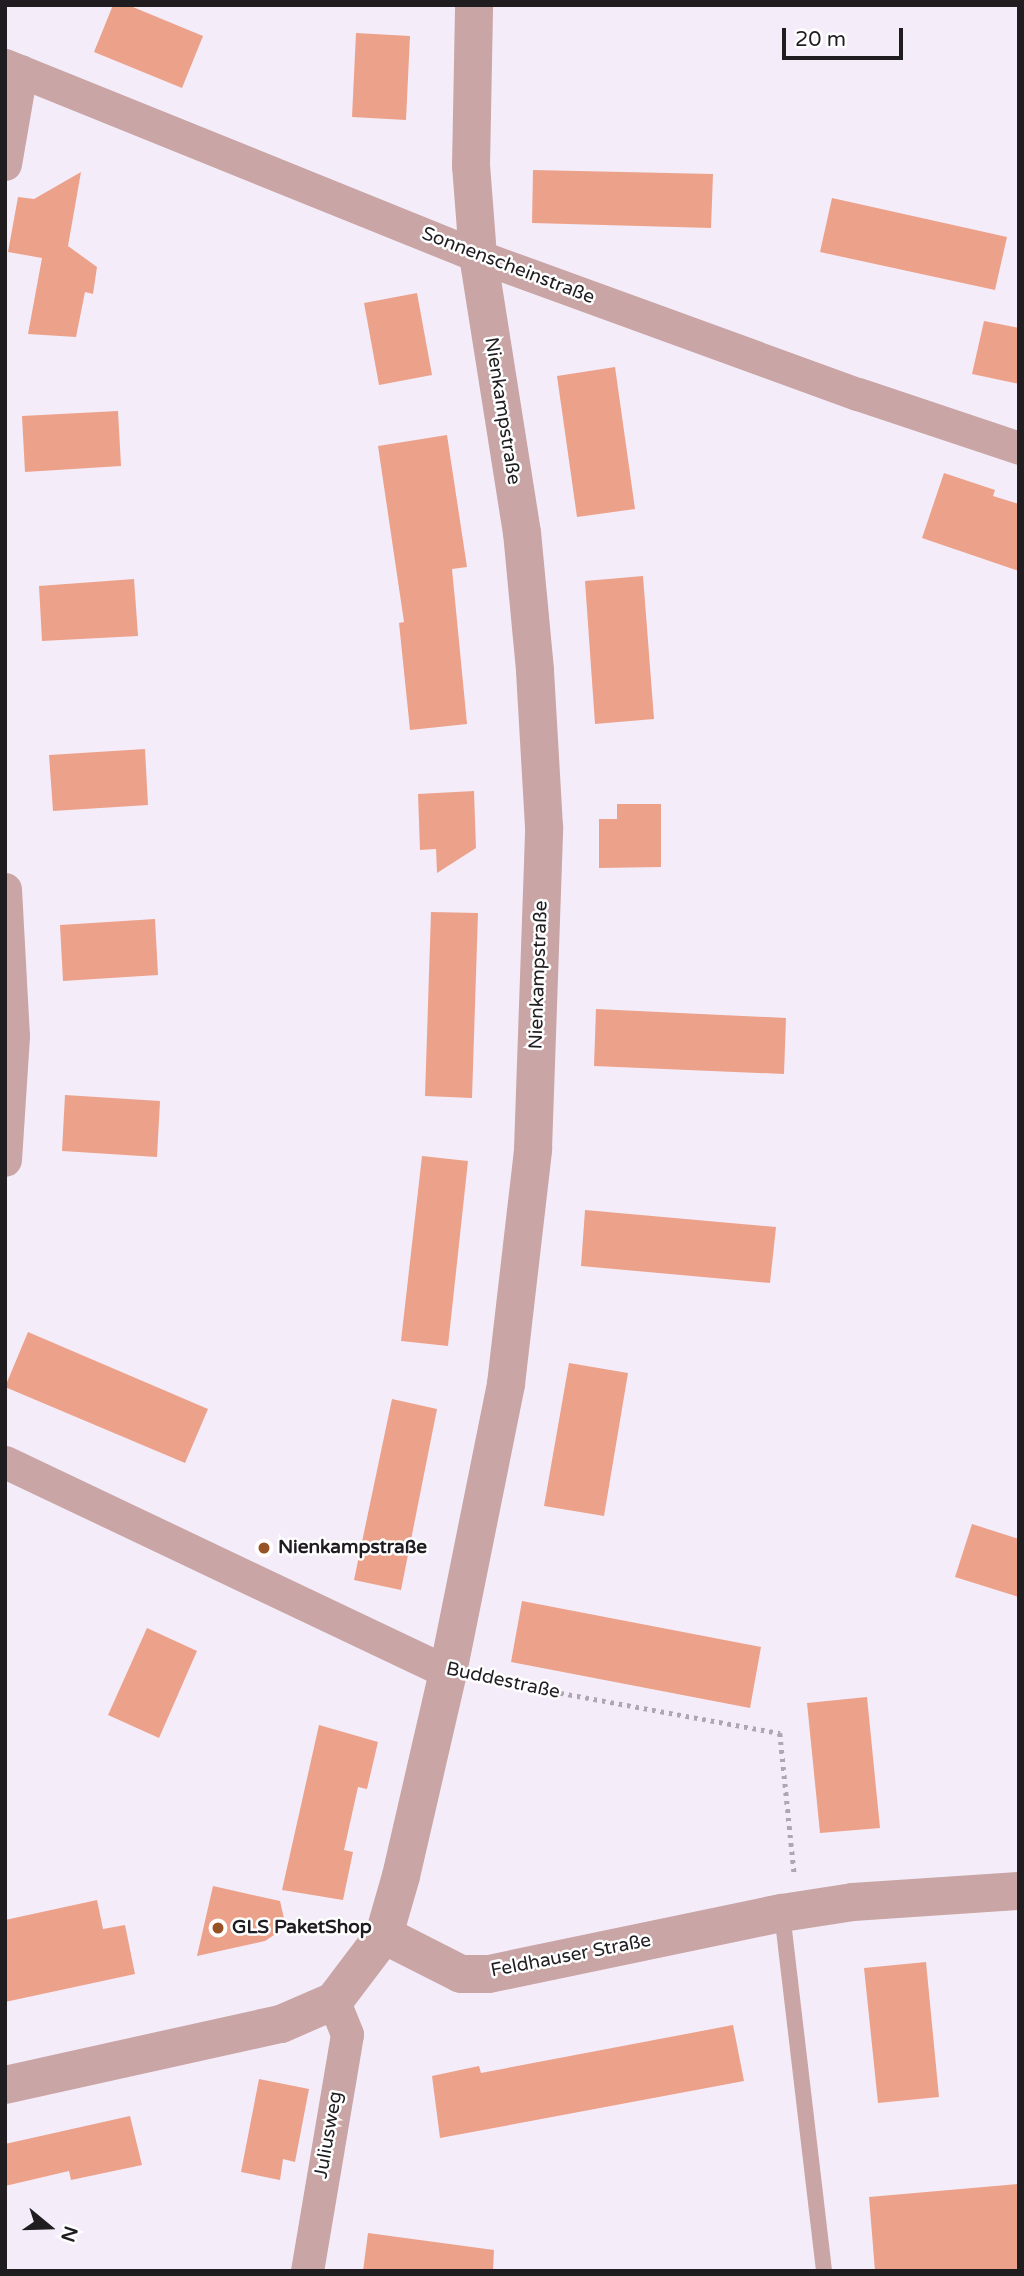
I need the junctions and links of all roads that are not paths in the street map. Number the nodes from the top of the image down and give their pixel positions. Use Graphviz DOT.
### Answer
graph roads {
  1 [pos="474,5"];
  2 [pos="13,68"];
  3 [pos="5,164"];
  4 [pos="478,256"];
  5 [pos="1019,447"];
  6 [pos="5,889"];
  7 [pos="5,1160"];
  8 [pos="5,1462"];
  9 [pos="448,1672"];
  10 [pos="1019,1891"];
  11 [pos="790,1912"];
  12 [pos="384,1935"];
  13 [pos="334,2001"];
  14 [pos="5,2085"];
  15 [pos="307,2271"];
  16 [pos="824,2271"];
  1 -- 4 [label="street, Nienkampstraße"];
  2 -- 3 [label="street"];
  2 -- 4 [label="street, Sonnenscheinstraße"];
  4 -- 5 [label="street, Sonnenscheinstraße"];
  4 -- 9 [label="street, Nienkampstraße"];
  6 -- 7 [label="street"];
  8 -- 9 [label="street, Buddestraße"];
  9 -- 12 [label="street, Nienkampstraße"];
  10 -- 11 [label="street, Feldhauser Straße"];
  11 -- 12 [label="street, Feldhauser Straße"];
  11 -- 16 [label="lane"];
  12 -- 13 [label="street"];
  13 -- 14 [label="street"];
  13 -- 15 [label="street, Juliusweg"];
}
